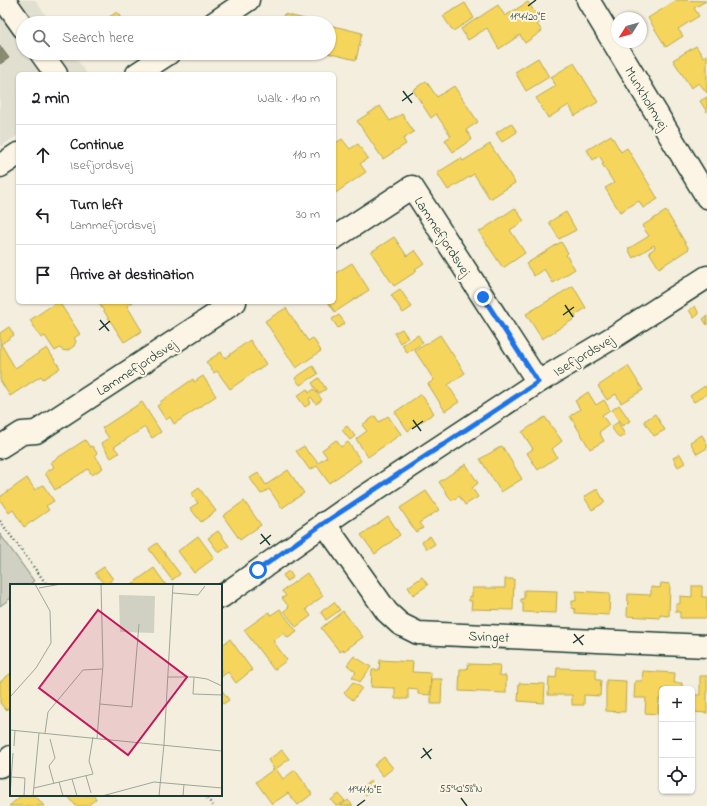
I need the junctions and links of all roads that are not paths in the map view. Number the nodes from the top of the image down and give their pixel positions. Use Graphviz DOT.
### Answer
graph roads {
  1 [pos="4,0"];
  2 [pos="248,0"];
  3 [pos="588,0"];
  4 [pos="224,16"];
  5 [pos="16,17"];
  6 [pos="46,60"];
  7 [pos="158,60"];
  8 [pos="55,72"];
  9 [pos="140,72"];
  10 [pos="16,155"];
  11 [pos="0,166"];
  12 [pos="707,197"];
  13 [pos="336,237"];
  14 [pos="707,277"];
  15 [pos="232,304"];
  16 [pos="538,382"];
  17 [pos="0,448"];
  18 [pos="324,523"];
  19 [pos="222,596"];
  20 [pos="707,646"];
  21 [pos="10,758"];
  22 [pos="0,766"];
  1 -- 5 [label="street"];
  2 -- 4 [label="street"];
  3 -- 12 [label="street, Munkholmvej"];
  6 -- 8 [label="street"];
  7 -- 9 [label="street"];
  10 -- 11 [label="street"];
  13 -- 16 [label="street, Lammefjordsvej"];
  14 -- 16 [label="street, Isefjordsvej"];
  15 -- 17 [label="street, Lammefjordsvej"];
  16 -- 18 [label="street, Isefjordsvej"];
  18 -- 19 [label="street, Isefjordsvej"];
  18 -- 20 [label="street, Svinget"];
  21 -- 22 [label="street"];
}
